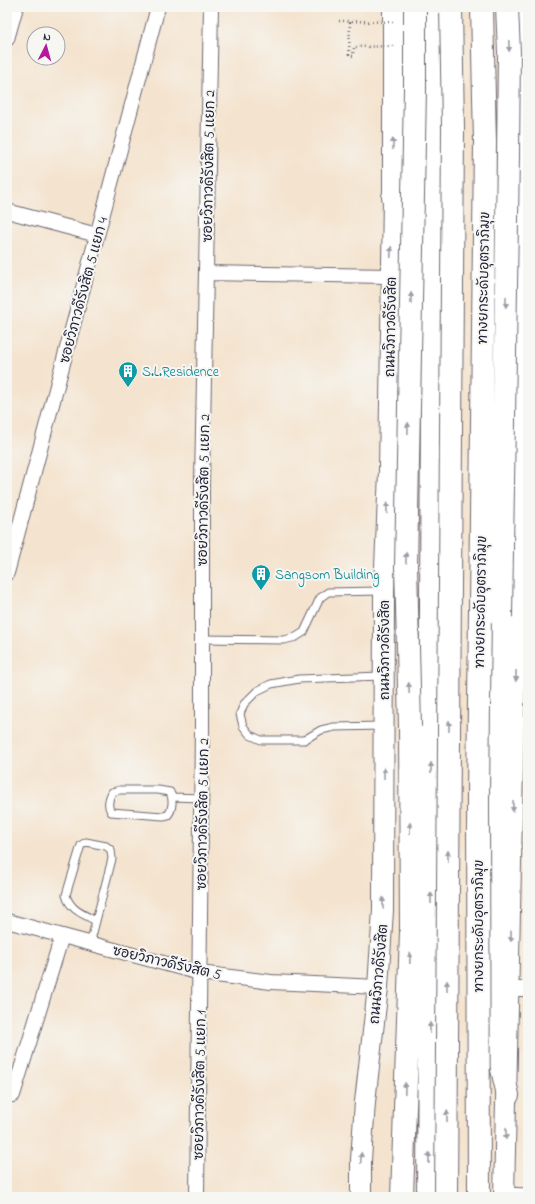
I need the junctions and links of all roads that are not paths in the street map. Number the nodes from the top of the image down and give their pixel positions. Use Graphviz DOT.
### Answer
graph roads {
  1 [pos="16,7"];
  2 [pos="158,7"];
  3 [pos="211,7"];
  4 [pos="393,7"];
  5 [pos="415,7"];
  6 [pos="434,7"];
  7 [pos="451,7"];
  8 [pos="482,7"];
  9 [pos="488,7"];
  10 [pos="507,7"];
  11 [pos="524,7"];
  12 [pos="7,39"];
  13 [pos="526,90"];
  14 [pos="434,91"];
  15 [pos="526,124"];
  16 [pos="492,177"];
  17 [pos="393,197"];
  18 [pos="7,211"];
  19 [pos="97,234"];
  20 [pos="206,273"];
  21 [pos="390,276"];
  22 [pos="523,290"];
  23 [pos="523,530"];
  24 [pos="7,573"];
  25 [pos="384,592"];
  26 [pos="202,639"];
  27 [pos="384,676"];
  28 [pos="384,726"];
  29 [pos="172,797"];
  30 [pos="201,798"];
  31 [pos="7,921"];
  32 [pos="96,921"];
  33 [pos="62,936"];
  34 [pos="90,944"];
  35 [pos="200,973"];
  36 [pos="378,987"];
  37 [pos="519,989"];
  38 [pos="13,1095"];
  39 [pos="508,1095"];
  40 [pos="528,1192"];
  41 [pos="505,1194"];
  42 [pos="198,1197"];
  43 [pos="360,1197"];
  44 [pos="402,1197"];
  45 [pos="428,1197"];
  46 [pos="446,1197"];
  47 [pos="479,1197"];
  48 [pos="482,1197"];
  1 -- 12 [label="street"];
  2 -- 19 [label="street, ซอยวิภาวดีรังสิต 5 แยก 4"];
  3 -- 20 [label="street, ซอยวิภาวดีรังสิต 5 แยก 2"];
  17 -- 4 [label="main road, ถนนวิภาวดีรังสิต, one-way"];
  44 -- 5 [label="highway, one-way, bridge"];
  6 -- 14 [label="highway"];
  46 -- 7 [label="highway, one-way, bridge"];
  8 -- 47 [label="highway, ทางยกระดับอุตราภิมุข, bridge"];
  9 -- 16 [label="highway"];
  10 -- 39 [label="highway, one-way, bridge"];
  11 -- 13 [label="main road"];
  13 -- 15 [label="main road"];
  14 -- 17 [label="highway"];
  45 -- 14 [label="highway, one-way"];
  15 -- 22 [label="main road"];
  16 -- 22 [label="highway"];
  16 -- 48 [label="highway"];
  21 -- 17 [label="main road, ถนนวิภาวดีรังสิต, one-way"];
  18 -- 19 [label="street"];
  19 -- 24 [label="street, ซอยวิภาวดีรังสิต 5 แยก 4"];
  20 -- 21 [label="street"];
  20 -- 26 [label="street, ซอยวิภาวดีรังสิต 5 แยก 2"];
  25 -- 21 [label="main road, ถนนวิภาวดีรังสิต, one-way"];
  22 -- 23 [label="main road"];
  23 -- 37 [label="main road, one-way"];
  25 -- 26 [label="lane"];
  25 -- 27 [label="main road, ถนนวิภาวดีรังสิต"];
  26 -- 30 [label="street, ซอยวิภาวดีรังสิต 5 แยก 2"];
  27 -- 28 [label="main road, ถนนวิภาวดีรังสิต"];
  27 -- 28 [label="lane"];
  36 -- 28 [label="main road, ถนนวิภาวดีรังสิต, one-way"];
  29 -- 29 [label="lane"];
  29 -- 30 [label="lane"];
  30 -- 35 [label="street, ซอยวิภาวดีรังสิต 5 แยก 2"];
  31 -- 33 [label="street, ซอยวิภาวดีรังสิต 5"];
  32 -- 32 [label="lane"];
  32 -- 34 [label="lane"];
  33 -- 34 [label="street, ซอยวิภาวดีรังสิต 5"];
  33 -- 38 [label="street"];
  34 -- 35 [label="street, ซอยวิภาวดีรังสิต 5"];
  35 -- 36 [label="street, ซอยวิภาวดีรังสิต 5"];
  35 -- 42 [label="street, ซอยวิภาวดีรังสิต 5 แยก 1"];
  43 -- 36 [label="main road, ถนนวิภาวดีรังสิต, one-way"];
  37 -- 39 [label="main road"];
  39 -- 41 [label="main road, one-way"];
  40 -- 41 [label="lane"];
}
